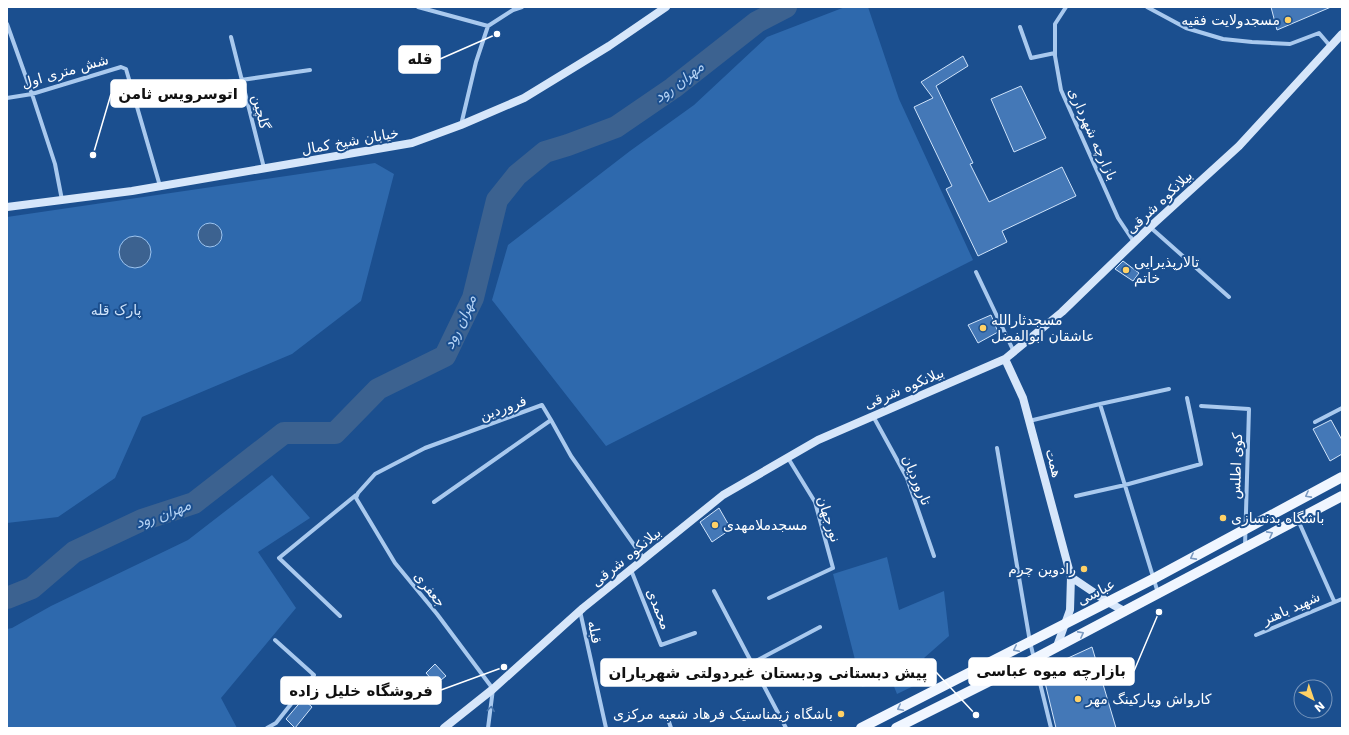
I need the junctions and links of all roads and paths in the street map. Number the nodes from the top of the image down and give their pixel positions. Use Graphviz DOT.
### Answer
graph roads {
  1 [pos="418,7"];
  2 [pos="522,7"];
  3 [pos="666,7"];
  4 [pos="1066,7"];
  5 [pos="1147,7"];
  6 [pos="7,24"];
  7 [pos="488,26"];
  8 [pos="1020,27"];
  9 [pos="1342,34"];
  10 [pos="231,37"];
  11 [pos="1331,47"];
  12 [pos="1055,53"];
  13 [pos="310,70"];
  14 [pos="242,80"];
  15 [pos="200,86"];
  16 [pos="32,94"];
  17 [pos="7,98"];
  18 [pos="461,125"];
  19 [pos="264,169"];
  20 [pos="160,186"];
  21 [pos="62,200"];
  22 [pos="7,207"];
  23 [pos="1150,227"];
  24 [pos="1134,242"];
  25 [pos="976,272"];
  26 [pos="1229,297"];
  27 [pos="1014,352"];
  28 [pos="1005,359"];
  29 [pos="1169,389"];
  30 [pos="1187,398"];
  31 [pos="1100,404"];
  32 [pos="1201,406"];
  33 [pos="1342,408"];
  34 [pos="873,416"];
  35 [pos="551,420"];
  36 [pos="1029,421"];
  37 [pos="1315,422"];
  38 [pos="997,448"];
  39 [pos="788,458"];
  40 [pos="1342,476"];
  41 [pos="1125,486"];
  42 [pos="358,493"];
  43 [pos="1076,496"];
  44 [pos="1342,496"];
  45 [pos="356,498"];
  46 [pos="434,502"];
  47 [pos="1298,519"];
  48 [pos="1246,528"];
  49 [pos="1245,547"];
  50 [pos="934,556"];
  51 [pos="644,559"];
  52 [pos="631,569"];
  53 [pos="1071,577"];
  54 [pos="1153,579"];
  55 [pos="714,591"];
  56 [pos="1158,593"];
  57 [pos="769,598"];
  58 [pos="1342,598"];
  59 [pos="1334,601"];
  60 [pos="1108,602"];
  61 [pos="580,611"];
  62 [pos="1124,611"];
  63 [pos="340,616"];
  64 [pos="1064,625"];
  65 [pos="820,627"];
  66 [pos="695,633"];
  67 [pos="1256,635"];
  68 [pos="276,640"];
  69 [pos="1030,642"];
  70 [pos="1057,646"];
  71 [pos="1034,659"];
  72 [pos="752,663"];
  73 [pos="494,690"];
  74 [pos="668,719"];
  75 [pos="267,728"];
  76 [pos="444,728"];
  77 [pos="488,728"];
  78 [pos="606,728"];
  79 [pos="671,728"];
  80 [pos="786,728"];
  81 [pos="861,728"];
  82 [pos="896,728"];
  83 [pos="1051,728"];
  1 -- 7 [label="street"];
  2 -- 7 [label="street"];
  3 -- 18 [label="main road, خیابان شیخ کمال"];
  4 -- 12 [label="street, بازارچه شهرداری"];
  5 -- 11 [label="street"];
  6 -- 16 [label="street"];
  7 -- 18 [label="street"];
  8 -- 12 [label="street"];
  9 -- 11 [label="main road, بیلانکوه شرقی"];
  10 -- 14 [label="street, گلچین"];
  11 -- 23 [label="main road, بیلانکوه شرقی"];
  12 -- 24 [label="street, بازارچه شهرداری"];
  13 -- 14 [label="street"];
  14 -- 15 [label="street"];
  14 -- 19 [label="street, گلچین"];
  16 -- 17 [label="street, شش متری اول"];
  16 -- 20 [label="street, شش متری اول"];
  16 -- 21 [label="street"];
  18 -- 19 [label="main road, خیابان شیخ کمال"];
  19 -- 20 [label="main road, خیابان شیخ کمال"];
  20 -- 21 [label="main road, خیابان شیخ کمال"];
  21 -- 22 [label="main road, خیابان شیخ کمال"];
  23 -- 24 [label="main road, بیلانکوه شرقی"];
  23 -- 26 [label="street"];
  24 -- 27 [label="main road, بیلانکوه شرقی"];
  25 -- 27 [label="street"];
  27 -- 28 [label="main road, بیلانکوه شرقی"];
  28 -- 34 [label="main road, بیلانکوه شرقی"];
  28 -- 36 [label="main road, همت"];
  29 -- 31 [label="street"];
  30 -- 41 [label="street"];
  31 -- 36 [label="street"];
  31 -- 41 [label="street"];
  32 -- 48 [label="street, کوی اطلس"];
  33 -- 37 [label="street"];
  34 -- 39 [label="main road, بیلانکوه شرقی"];
  34 -- 50 [label="street, تاروردیان"];
  35 -- 42 [label="street, فروردین"];
  35 -- 46 [label="street"];
  35 -- 51 [label="street, فروردین"];
  36 -- 53 [label="main road, همت"];
  38 -- 69 [label="street"];
  39 -- 51 [label="main road, بیلانکوه شرقی"];
  39 -- 57 [label="street, نورجهان"];
  40 -- 48 [label="main road, عباسى, one-way"];
  41 -- 43 [label="street"];
  41 -- 54 [label="street"];
  42 -- 45 [label="street, فروردین"];
  42 -- 63 [label="street"];
  44 -- 47 [label="main road"];
  45 -- 73 [label="street, جعفری"];
  49 -- 47 [label="main road, one-way"];
  47 -- 59 [label="street, شهید باهنر"];
  48 -- 49 [label="street, کوی اطلس"];
  48 -- 54 [label="main road, عباسى, one-way"];
  49 -- 56 [label="main road"];
  51 -- 52 [label="main road, بیلانکوه شرقی"];
  52 -- 61 [label="main road, بیلانکوه شرقی"];
  52 -- 66 [label="street, محمدی"];
  53 -- 60 [label="main road"];
  53 -- 64 [label="main road, همت"];
  54 -- 56 [label="street"];
  54 -- 60 [label="main road, عباسى"];
  55 -- 72 [label="street"];
  56 -- 62 [label="main road"];
  58 -- 59 [label="street, شهید باهنر"];
  59 -- 67 [label="street, شهید باهنر"];
  60 -- 62 [label="main road"];
  60 -- 64 [label="main road, عباسى"];
  61 -- 73 [label="main road, بیلانکوه شرقی"];
  61 -- 78 [label="street, قبله"];
  70 -- 62 [label="main road, one-way"];
  64 -- 69 [label="main road, عباسى"];
  64 -- 70 [label="main road, همت"];
  65 -- 72 [label="street"];
  68 -- 75 [label="street"];
  69 -- 71 [label="street"];
  69 -- 81 [label="main road, عباسى, one-way"];
  70 -- 71 [label="main road"];
  71 -- 82 [label="main road"];
  71 -- 83 [label="street"];
  72 -- 80 [label="street"];
  73 -- 76 [label="main road, بیلانکوه شرقی"];
  77 -- 73 [label="street, one-way"];
  74 -- 79 [label="street"];
}
